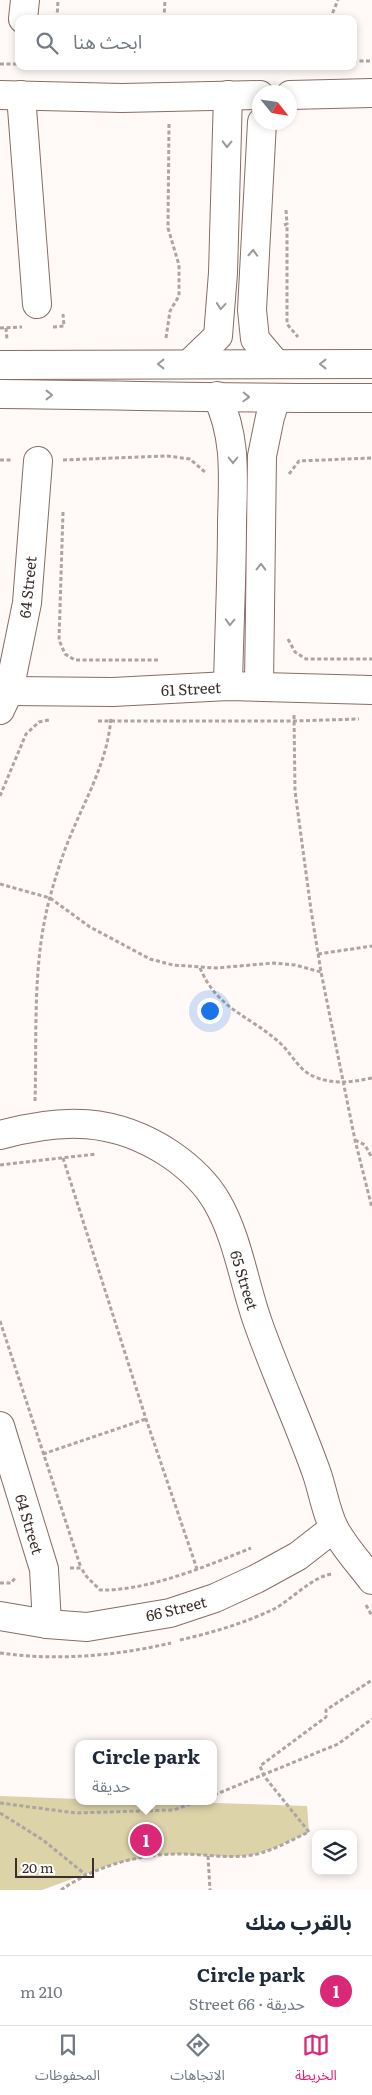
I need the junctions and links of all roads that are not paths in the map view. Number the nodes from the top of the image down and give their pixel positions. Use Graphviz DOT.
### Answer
graph roads {
  1 [pos="25,0"];
  2 [pos="23,15"];
  3 [pos="372,93"];
  4 [pos="297,94"];
  5 [pos="10,95"];
  6 [pos="228,95"];
  7 [pos="252,95"];
  8 [pos="261,130"];
  9 [pos="38,304"];
  10 [pos="189,364"];
  11 [pos="276,364"];
  12 [pos="372,364"];
  13 [pos="0,365"];
  14 [pos="0,394"];
  15 [pos="217,396"];
  16 [pos="276,398"];
  17 [pos="372,398"];
  18 [pos="38,461"];
  19 [pos="228,686"];
  20 [pos="259,686"];
  21 [pos="372,690"];
  22 [pos="5,701"];
  23 [pos="0,1135"];
  24 [pos="0,1426"];
  25 [pos="334,1528"];
  26 [pos="372,1580"];
  27 [pos="0,1616"];
  28 [pos="47,1624"];
  1 -- 2 [label="street"];
  3 -- 4 [label="street"];
  5 -- 6 [label="street"];
  5 -- 9 [label="street"];
  6 -- 7 [label="street"];
  6 -- 10 [label="street, one-way"];
  11 -- 8 [label="street, one-way"];
  10 -- 11 [label="street"];
  10 -- 13 [label="street, one-way"];
  12 -- 11 [label="street, one-way"];
  14 -- 15 [label="street, one-way"];
  15 -- 16 [label="street, one-way"];
  15 -- 19 [label="street, one-way"];
  16 -- 17 [label="street"];
  20 -- 16 [label="street, one-way"];
  18 -- 22 [label="street, 64 Street"];
  19 -- 20 [label="street, 61 Street"];
  19 -- 22 [label="street, 61 Street"];
  20 -- 21 [label="street, 61 Street"];
  23 -- 25 [label="street, 65 Street"];
  24 -- 28 [label="street, 64 Street"];
  25 -- 26 [label="street, 65 Street"];
  25 -- 28 [label="street, 66 Street"];
  27 -- 28 [label="street, 66 Street"];
}
